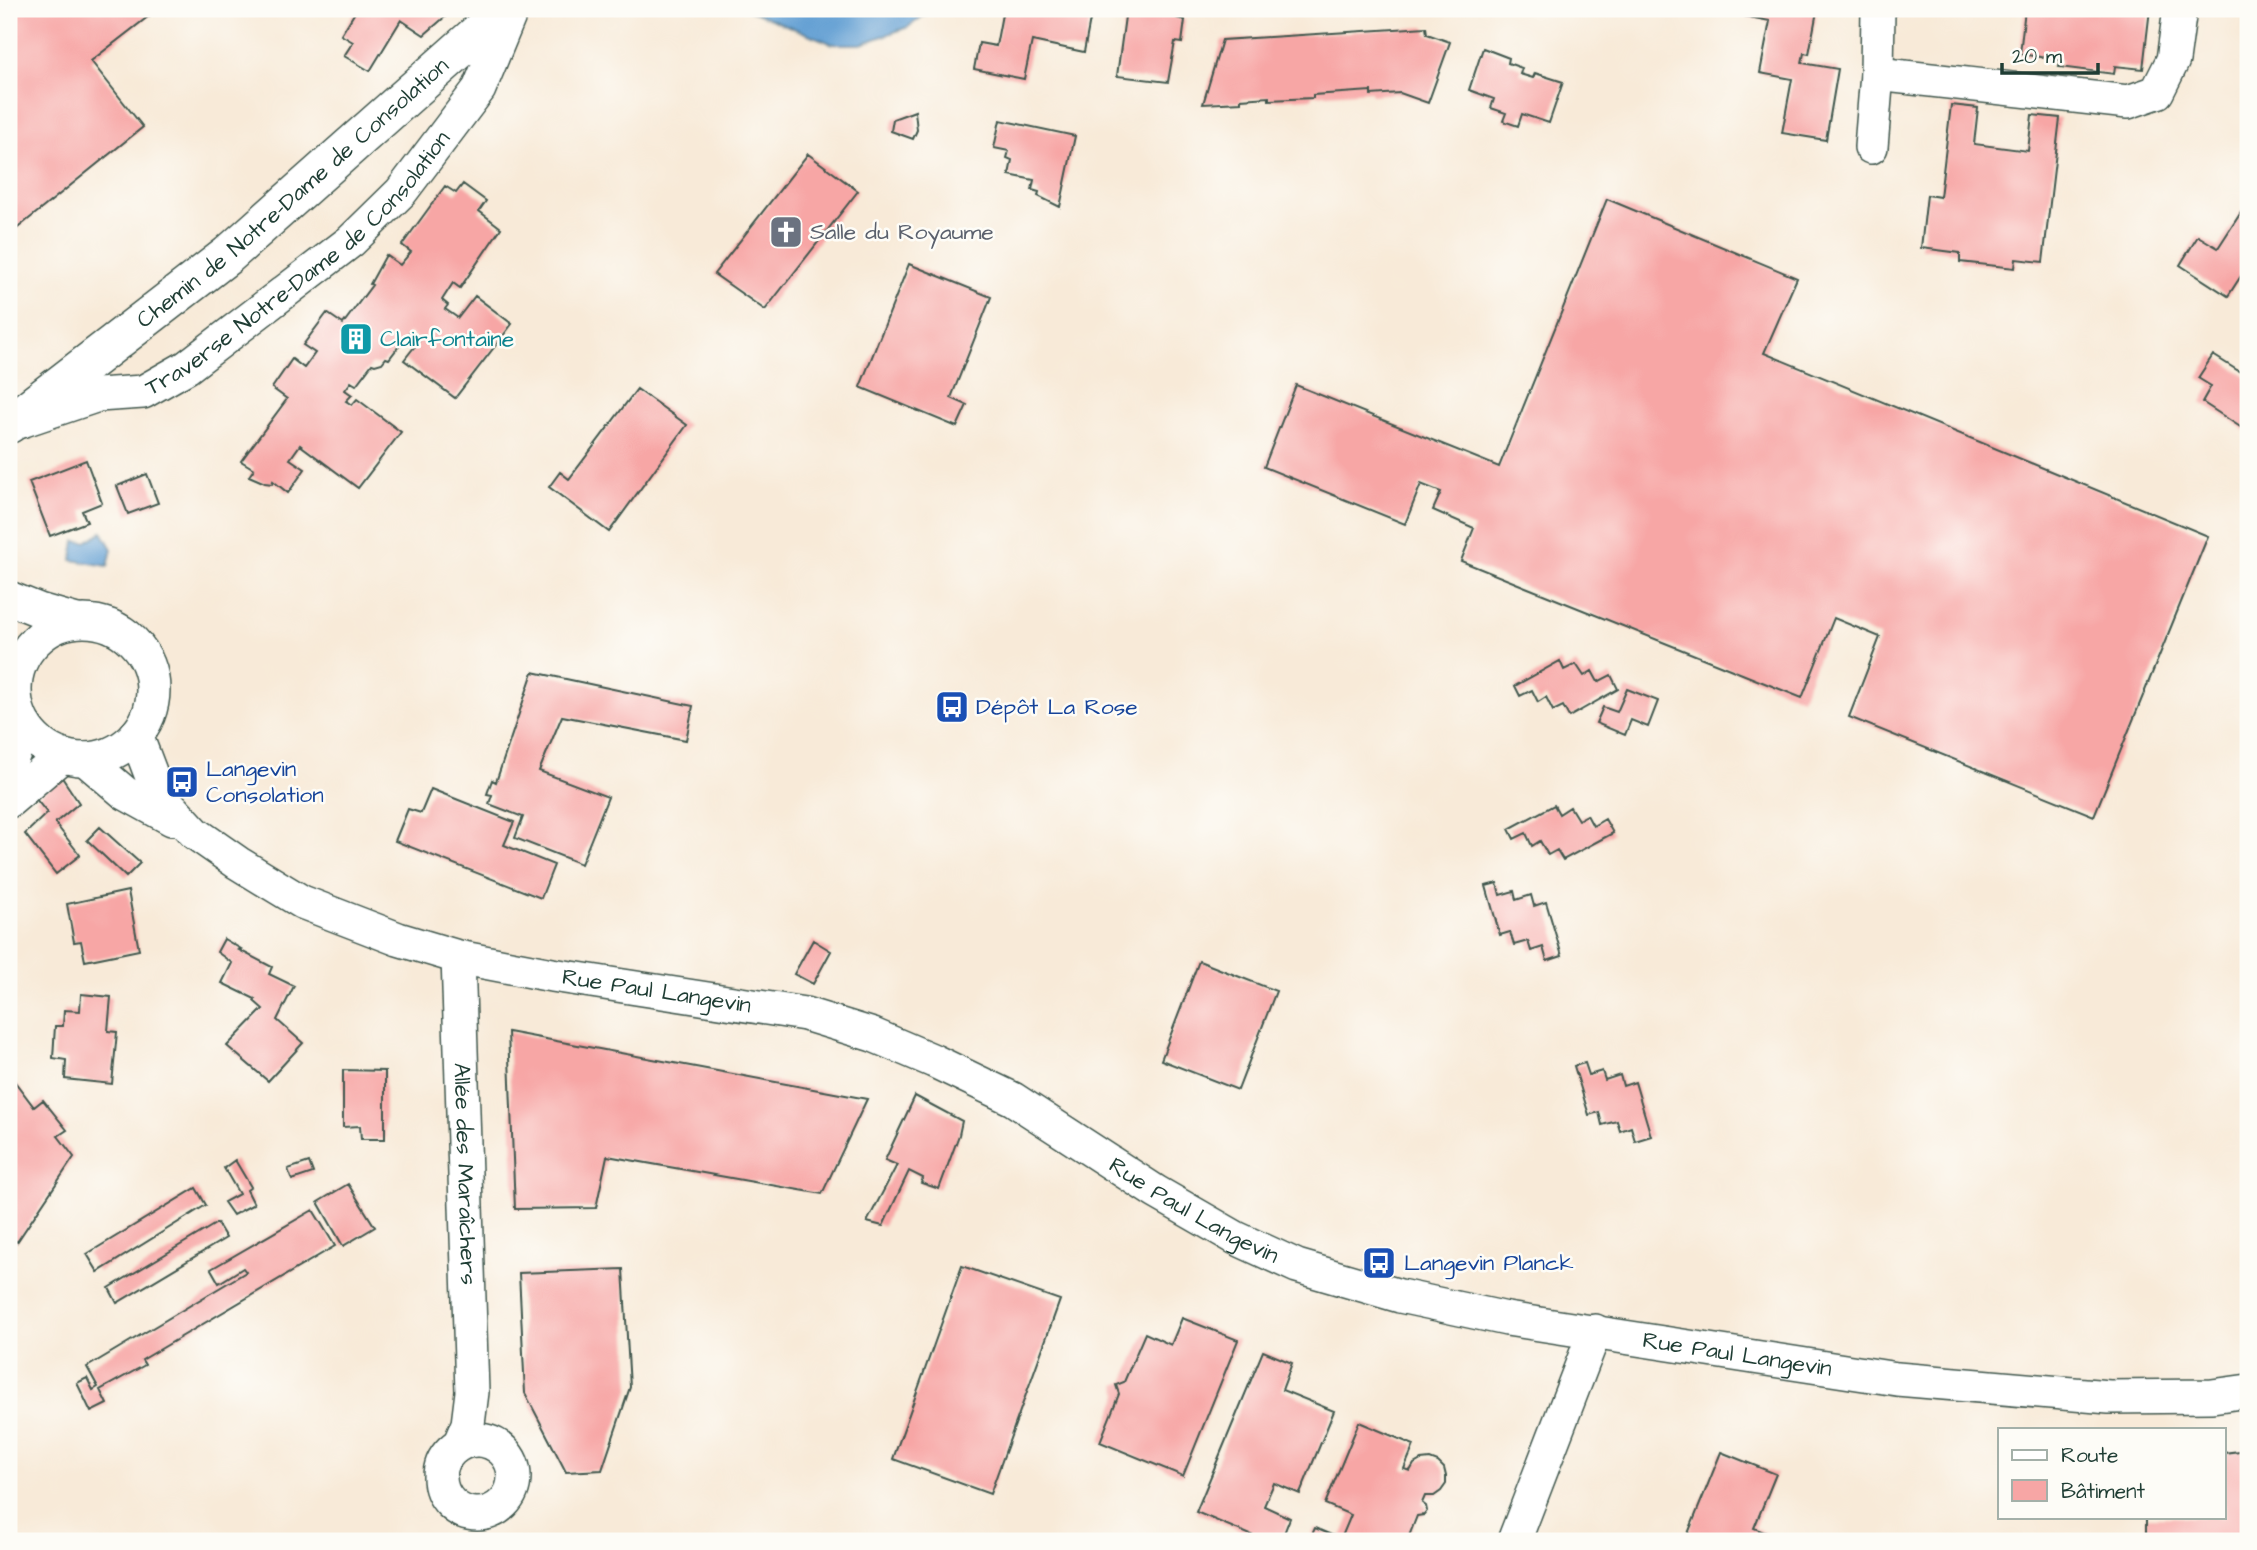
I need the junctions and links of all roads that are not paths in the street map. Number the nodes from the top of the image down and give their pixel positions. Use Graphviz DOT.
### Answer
graph roads {
  1 [pos="505,9"];
  2 [pos="512,9"];
  3 [pos="1878,9"];
  4 [pos="2180,9"];
  5 [pos="1877,74"];
  6 [pos="1871,147"];
  7 [pos="77,373"];
  8 [pos="9,393"];
  9 [pos="9,424"];
  10 [pos="9,598"];
  11 [pos="77,621"];
  12 [pos="14,659"];
  13 [pos="25,726"];
  14 [pos="136,735"];
  15 [pos="73,757"];
  16 [pos="9,765"];
  17 [pos="9,801"];
  18 [pos="195,833"];
  19 [pos="458,957"];
  20 [pos="1595,1331"];
  21 [pos="2248,1391"];
  22 [pos="472,1392"];
  23 [pos="460,1443"];
  24 [pos="494,1444"];
  25 [pos="1514,1541"];
  1 -- 7 [label="street, Chemin de Notre-Dame de Consolation"];
  2 -- 9 [label="street, Traverse Notre-Dame de Consolation"];
  3 -- 5 [label="street"];
  4 -- 5 [label="street"];
  5 -- 6 [label="street"];
  7 -- 8 [label="street, Chemin de Notre-Dame de Consolation"];
  7 -- 9 [label="street, Chemin de Notre-Dame de Consolation"];
  10 -- 11 [label="street"];
  11 -- 12 [label="street"];
  11 -- 14 [label="street"];
  12 -- 13 [label="street"];
  13 -- 15 [label="street"];
  13 -- 16 [label="street"];
  14 -- 15 [label="street"];
  14 -- 18 [label="street, Rue Paul Langevin"];
  15 -- 17 [label="street"];
  15 -- 18 [label="street, Rue Paul Langevin"];
  18 -- 19 [label="street, Rue Paul Langevin"];
  19 -- 20 [label="street, Rue Paul Langevin"];
  19 -- 22 [label="street, Allée des Maraîchers"];
  20 -- 21 [label="street, Rue Paul Langevin"];
  20 -- 25 [label="street"];
  22 -- 23 [label="street, Allée des Maraîchers"];
  22 -- 24 [label="street, Allée des Maraîchers"];
  23 -- 24 [label="street"];
  23 -- 24 [label="street"];
}
